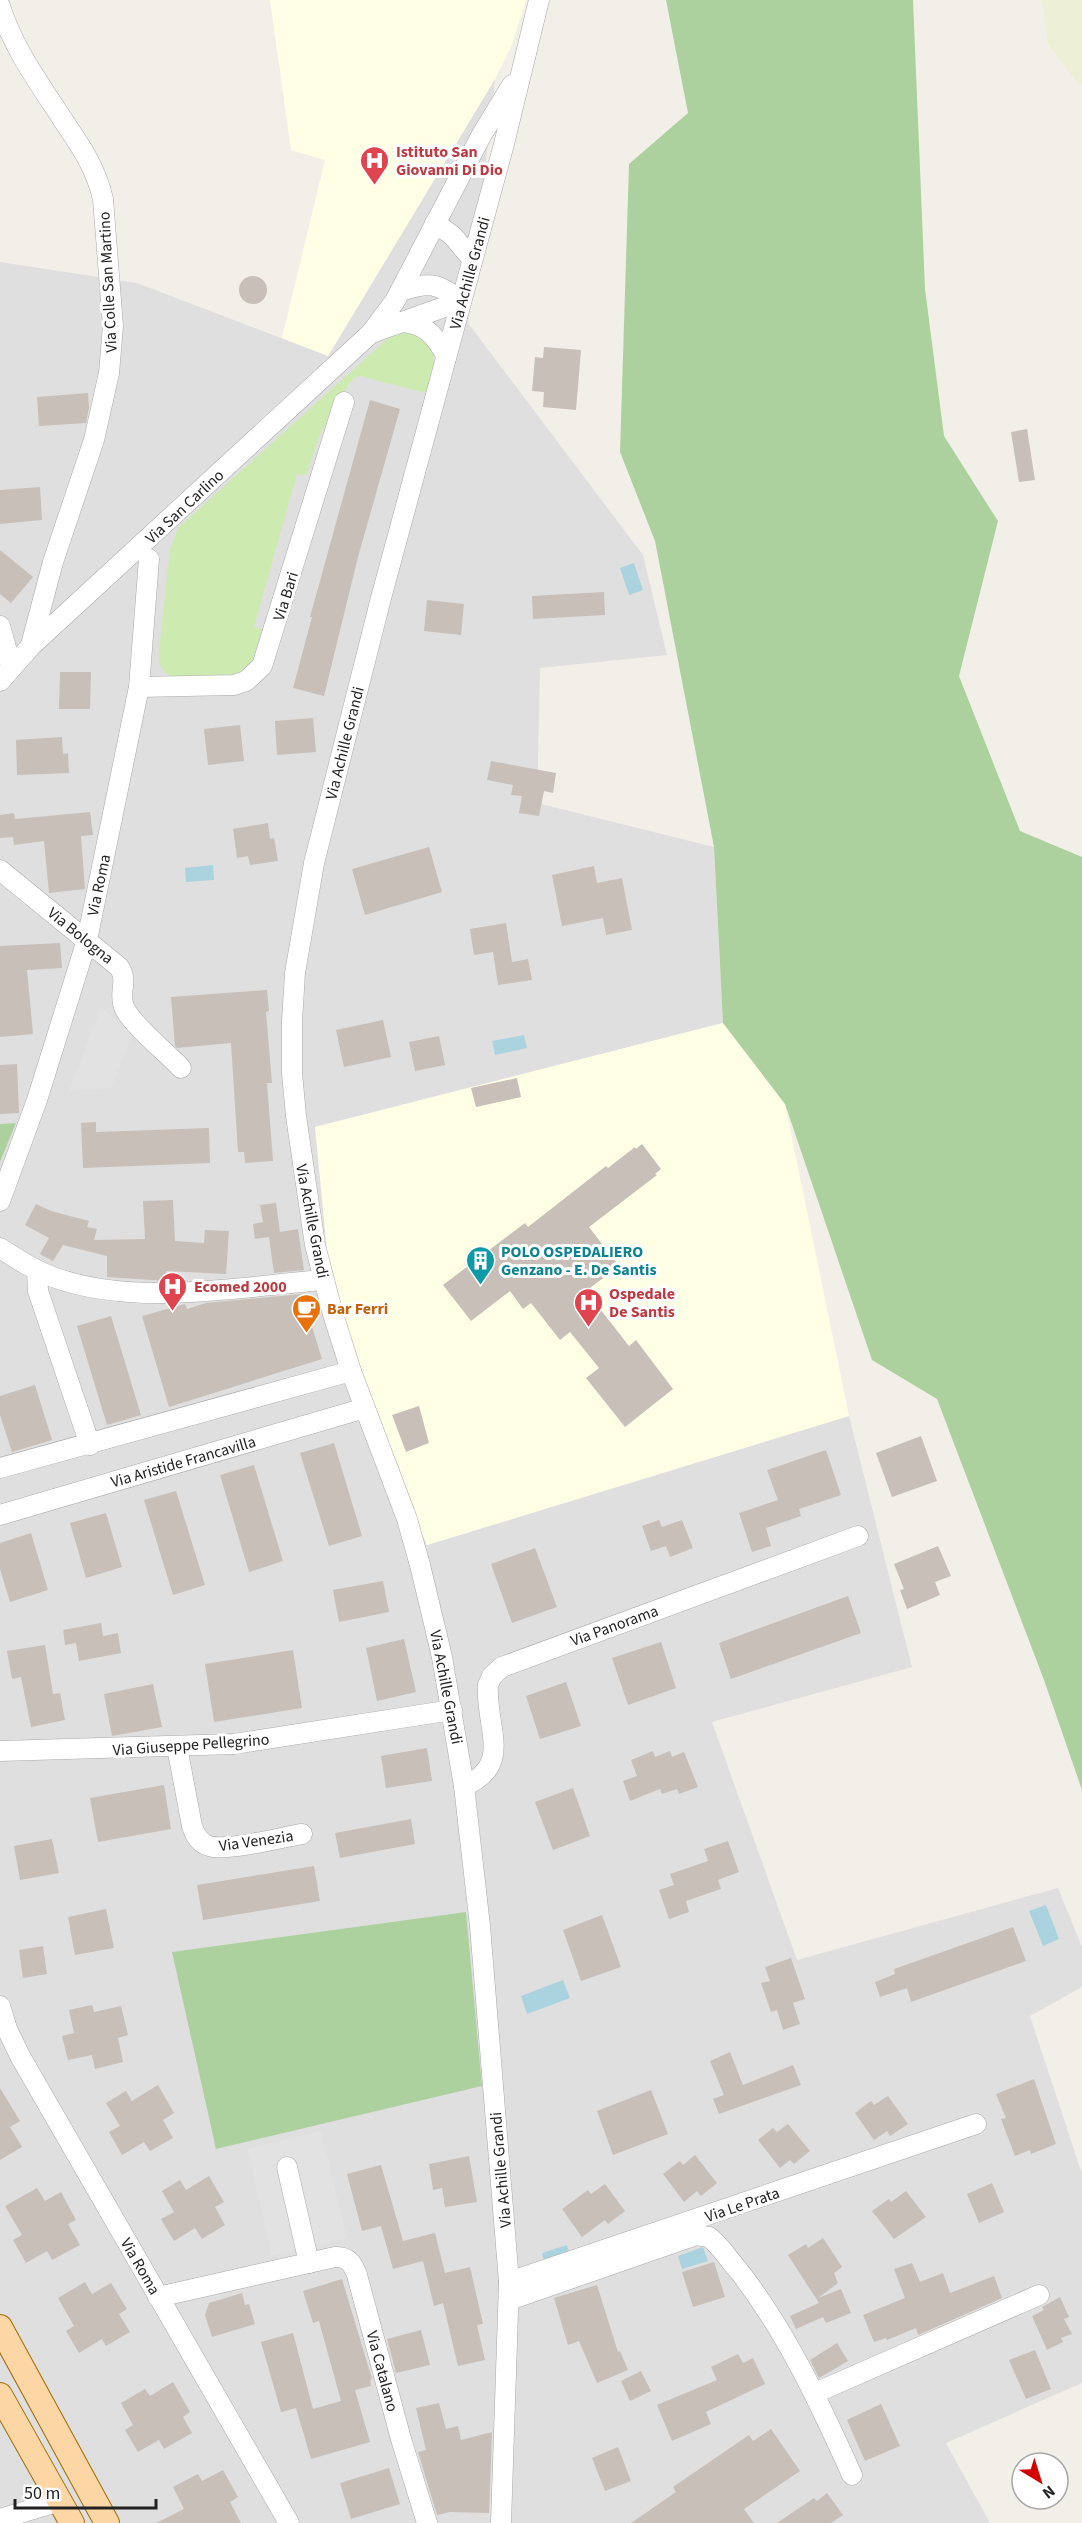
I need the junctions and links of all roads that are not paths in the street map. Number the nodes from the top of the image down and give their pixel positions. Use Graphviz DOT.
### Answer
graph roads {
  1 [pos="539,0"];
  2 [pos="0,6"];
  3 [pos="521,70"];
  4 [pos="435,223"];
  5 [pos="472,259"];
  6 [pos="400,291"];
  7 [pos="461,301"];
  8 [pos="398,322"];
  9 [pos="371,333"];
  10 [pos="446,356"];
  11 [pos="344,402"];
  12 [pos="149,559"];
  13 [pos="0,626"];
  14 [pos="31,646"];
  15 [pos="6,673"];
  16 [pos="139,687"];
  17 [pos="0,870"];
  18 [pos="87,940"];
  19 [pos="181,1068"];
  20 [pos="0,1201"];
  21 [pos="0,1248"];
  22 [pos="38,1270"];
  23 [pos="323,1280"];
  24 [pos="351,1371"];
  25 [pos="365,1408"];
  26 [pos="90,1445"];
  27 [pos="0,1468"];
  28 [pos="0,1515"];
  29 [pos="858,1536"];
  30 [pos="452,1710"];
  31 [pos="177,1747"];
  32 [pos="0,1751"];
  33 [pos="464,1786"];
  34 [pos="302,1834"];
  35 [pos="0,2006"];
  36 [pos="976,2124"];
  37 [pos="287,2167"];
  38 [pos="309,2263"];
  39 [pos="509,2291"];
  40 [pos="1039,2295"];
  41 [pos="158,2297"];
  42 [pos="0,2327"];
  43 [pos="815,2393"];
  44 [pos="0,2395"];
  45 [pos="852,2475"];
  46 [pos="60,2501"];
  47 [pos="0,2519"];
  48 [pos="72,2523"];
  49 [pos="107,2523"];
  50 [pos="289,2523"];
  51 [pos="427,2523"];
  52 [pos="501,2523"];
  1 -- 3 [label="street, Via Achille Grandi"];
  2 -- 14 [label="street, Via Colle San Martino"];
  3 -- 4 [label="street, Via San Carlino"];
  3 -- 5 [label="street, Via Achille Grandi"];
  4 -- 5 [label="street"];
  4 -- 6 [label="street, Via San Carlino"];
  5 -- 7 [label="street, Via Achille Grandi"];
  6 -- 7 [label="street"];
  6 -- 9 [label="street, Via San Carlino"];
  7 -- 8 [label="street, Via San Carlino"];
  7 -- 10 [label="street, Via Achille Grandi"];
  8 -- 9 [label="street, Via San Carlino"];
  8 -- 10 [label="street"];
  9 -- 14 [label="street, Via San Carlino"];
  10 -- 23 [label="street, Via Achille Grandi"];
  11 -- 16 [label="street, Via Bari"];
  12 -- 16 [label="street, Via Roma"];
  13 -- 15 [label="street"];
  14 -- 15 [label="street, Via San Carlino"];
  16 -- 18 [label="street, Via Roma"];
  17 -- 18 [label="street, Via Bologna"];
  18 -- 19 [label="street, Via Bologna"];
  18 -- 20 [label="street, Via Roma"];
  21 -- 22 [label="street"];
  22 -- 23 [label="street"];
  22 -- 26 [label="street"];
  23 -- 24 [label="street, Via Achille Grandi"];
  24 -- 25 [label="street, Via Achille Grandi"];
  24 -- 26 [label="street"];
  25 -- 28 [label="street, Via Aristide Francavilla"];
  25 -- 30 [label="street, Via Achille Grandi"];
  26 -- 27 [label="street"];
  29 -- 33 [label="street, Via Panorama"];
  30 -- 31 [label="street, Via Giuseppe Pellegrino"];
  30 -- 33 [label="street, Via Achille Grandi"];
  31 -- 32 [label="street, Via Giuseppe Pellegrino"];
  31 -- 34 [label="street, Via Venezia"];
  33 -- 39 [label="street, Via Achille Grandi"];
  35 -- 41 [label="street, Via Roma"];
  36 -- 39 [label="street, Via Le Prata"];
  37 -- 38 [label="street"];
  38 -- 41 [label="street, Via Catalano"];
  38 -- 51 [label="street, Via Catalano"];
  39 -- 43 [label="street, Via Le Prata"];
  39 -- 52 [label="street, Via Achille Grandi"];
  40 -- 43 [label="street"];
  41 -- 50 [label="street, Via Roma"];
  42 -- 49 [label="main road"];
  43 -- 45 [label="street, Via Le Prata"];
  44 -- 46 [label="main road"];
  46 -- 47 [label="street"];
  46 -- 48 [label="main road"];
}
